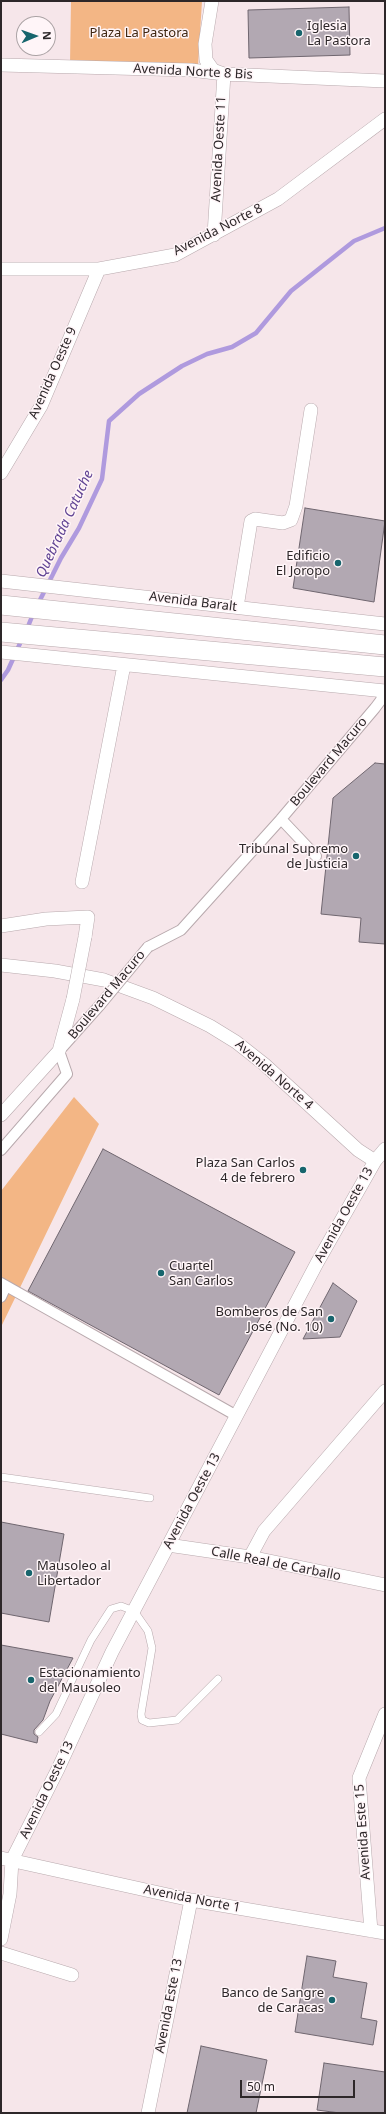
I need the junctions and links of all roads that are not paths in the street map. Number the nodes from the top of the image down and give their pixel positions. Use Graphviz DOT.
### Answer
graph roads {
  1 [pos="212,1"];
  2 [pos="1,65"];
  3 [pos="224,74"];
  4 [pos="385,81"];
  5 [pos="385,119"];
  6 [pos="214,235"];
  7 [pos="1,269"];
  8 [pos="98,269"];
  9 [pos="312,410"];
  10 [pos="1,473"];
  11 [pos="1,581"];
  12 [pos="1,605"];
  13 [pos="237,607"];
  14 [pos="385,624"];
  15 [pos="1,632"];
  16 [pos="385,645"];
  17 [pos="1,652"];
  18 [pos="124,665"];
  19 [pos="385,667"];
  20 [pos="384,691"];
  21 [pos="281,819"];
  22 [pos="316,856"];
  23 [pos="82,882"];
  24 [pos="1,926"];
  25 [pos="1,965"];
  26 [pos="59,1051"];
  27 [pos="1,1115"];
  28 [pos="385,1149"];
  29 [pos="1,1150"];
  30 [pos="375,1161"];
  31 [pos="4,1285"];
  32 [pos="1,1297"];
  33 [pos="385,1391"];
  34 [pos="237,1416"];
  35 [pos="1,1477"];
  36 [pos="150,1498"];
  37 [pos="168,1545"];
  38 [pos="250,1557"];
  39 [pos="385,1585"];
  40 [pos="134,1611"];
  41 [pos="218,1679"];
  42 [pos="385,1714"];
  43 [pos="39,1732"];
  44 [pos="7,1859"];
  45 [pos="191,1900"];
  46 [pos="371,1930"];
  47 [pos="385,1933"];
  48 [pos="1,1940"];
  49 [pos="1,1953"];
  50 [pos="72,1975"];
  51 [pos="148,2113"];
  1 -- 3 [label="street"];
  2 -- 3 [label="street, Avenida Norte 8 Bis"];
  3 -- 4 [label="street, Avenida Norte 8 Bis"];
  3 -- 6 [label="street, Avenida Oeste 11"];
  5 -- 6 [label="street, Avenida Norte 8"];
  6 -- 8 [label="street, Avenida Norte 8"];
  7 -- 8 [label="street, Avenida Norte 8"];
  8 -- 10 [label="street, Avenida Oeste 9"];
  9 -- 13 [label="street"];
  11 -- 13 [label="street, Avenida Baralt"];
  12 -- 16 [label="main road, Avenida Baralt"];
  13 -- 14 [label="street, Avenida Baralt"];
  15 -- 19 [label="main road"];
  17 -- 18 [label="street"];
  18 -- 20 [label="street"];
  18 -- 23 [label="street"];
  20 -- 21 [label="street, Boulevard Macuro"];
  21 -- 22 [label="street"];
  21 -- 26 [label="street, Boulevard Macuro, bridge"];
  24 -- 26 [label="street, bridge"];
  25 -- 30 [label="street, Avenida Norte 4"];
  26 -- 27 [label="street"];
  26 -- 29 [label="street, Boulevard Macuro"];
  28 -- 30 [label="street, Avenida Oeste 13"];
  30 -- 34 [label="street, Avenida Oeste 13"];
  31 -- 32 [label="street"];
  31 -- 34 [label="street"];
  33 -- 38 [label="street"];
  34 -- 37 [label="street, Avenida Oeste 13"];
  35 -- 36 [label="lane"];
  37 -- 38 [label="street, Calle Real de Carballo"];
  37 -- 40 [label="street, Avenida Oeste 13"];
  38 -- 39 [label="street, Calle Real de Carballo"];
  40 -- 41 [label="lane"];
  40 -- 43 [label="lane"];
  40 -- 44 [label="street, Avenida Oeste 13"];
  42 -- 46 [label="street, Avenida Este 15"];
  44 -- 45 [label="street, Avenida Norte 1"];
  44 -- 48 [label="street"];
  45 -- 46 [label="street, Avenida Norte 1"];
  45 -- 51 [label="street, Avenida Este 13"];
  46 -- 47 [label="street, Avenida Norte 1"];
  49 -- 50 [label="street"];
}
